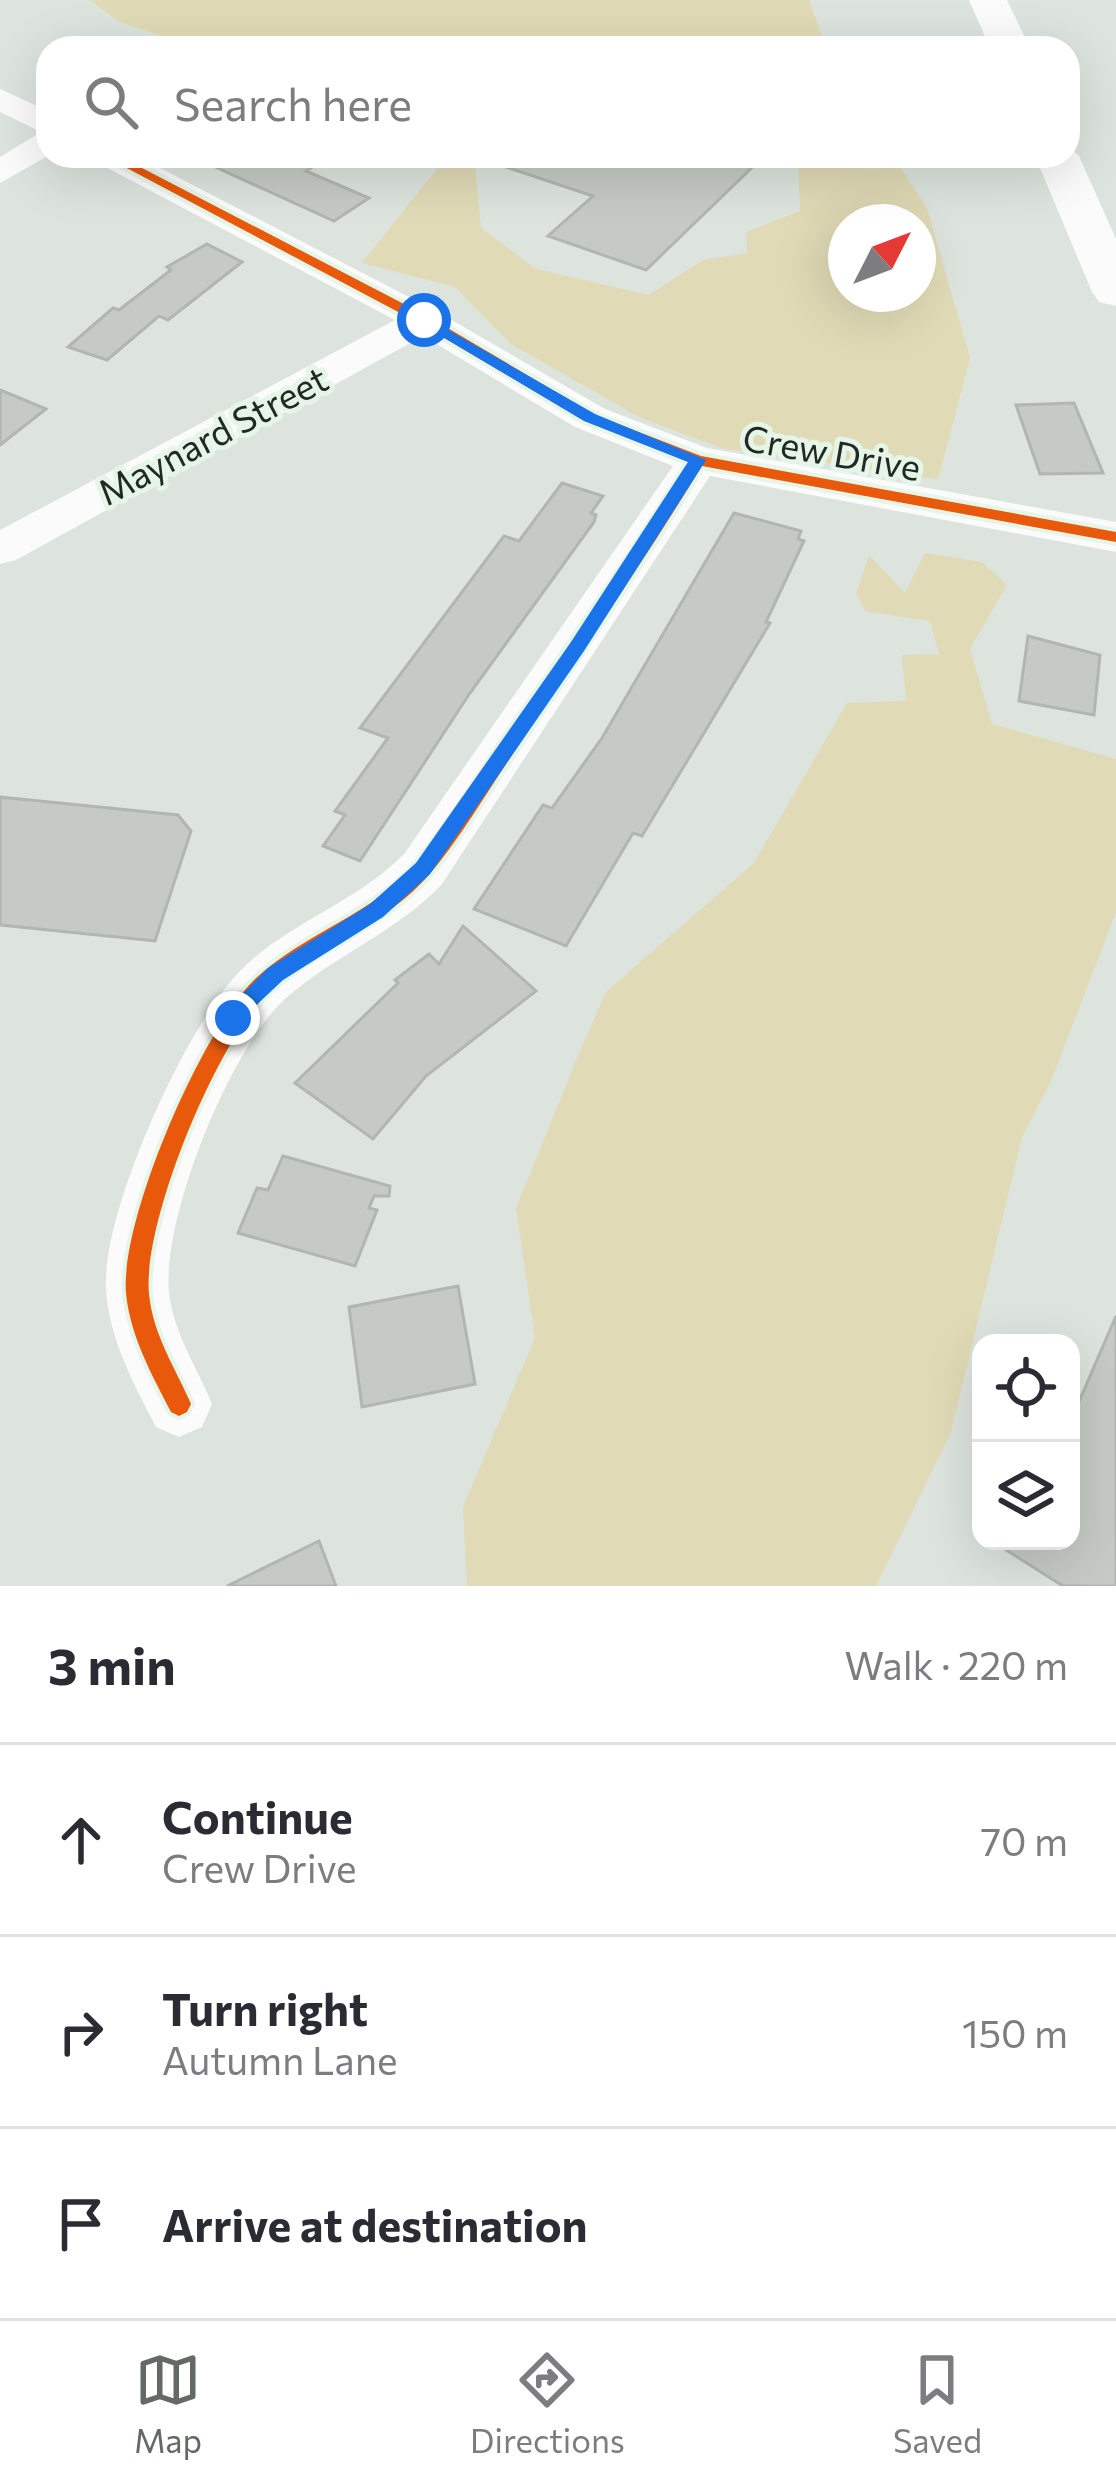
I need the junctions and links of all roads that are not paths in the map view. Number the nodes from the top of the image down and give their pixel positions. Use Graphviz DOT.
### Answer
graph roads {
  1 [pos="988,0"];
  2 [pos="1004,36"];
  3 [pos="0,99"];
  4 [pos="36,118"];
  5 [pos="36,149"];
  6 [pos="133,168"];
  7 [pos="1063,168"];
  8 [pos="0,172"];
  9 [pos="1116,292"];
  10 [pos="424,320"];
  11 [pos="698,460"];
  12 [pos="1116,537"];
  13 [pos="0,549"];
  14 [pos="179,1404"];
  1 -- 2 [label="main road"];
  3 -- 4 [label="street"];
  5 -- 8 [label="street"];
  6 -- 10 [label="street, Crew Drive"];
  7 -- 9 [label="main road"];
  10 -- 11 [label="street, Crew Drive"];
  10 -- 13 [label="street, Maynard Street"];
  11 -- 12 [label="street, Crew Drive"];
  11 -- 14 [label="street"];
}
